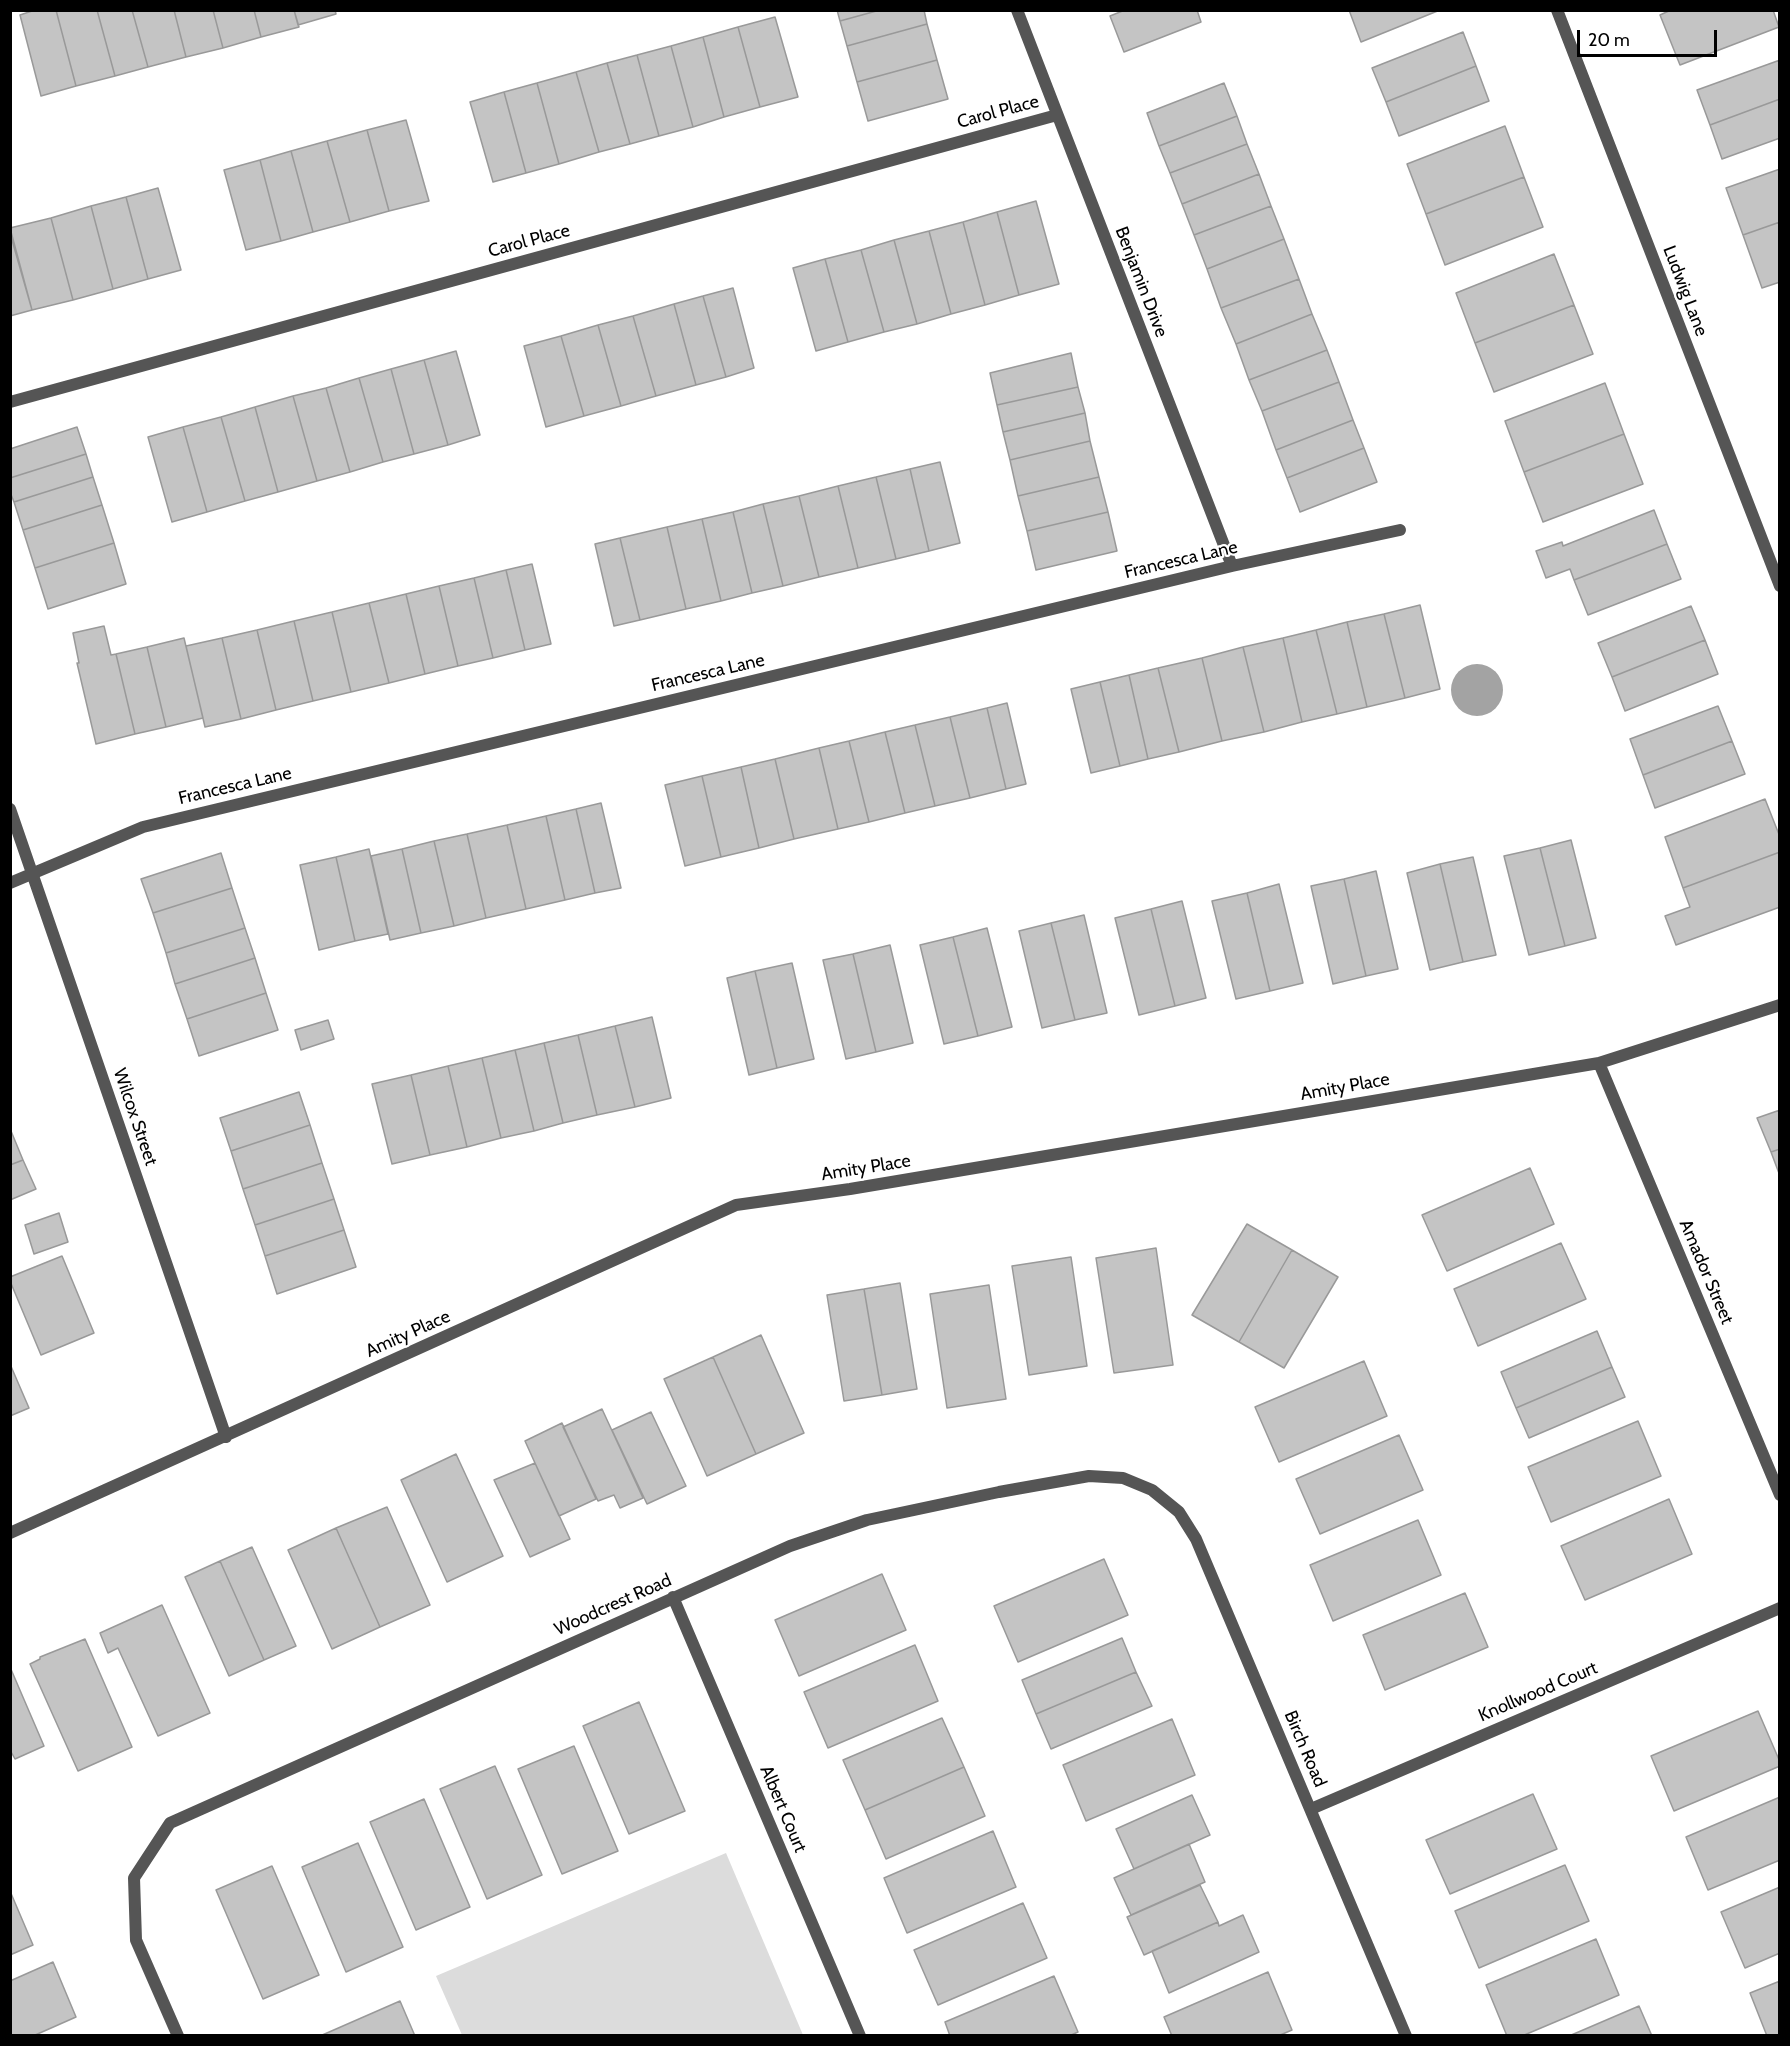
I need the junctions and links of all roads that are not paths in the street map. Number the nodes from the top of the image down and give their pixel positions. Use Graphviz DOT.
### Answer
graph roads {
  1 [pos="1017,10"];
  2 [pos="1557,10"];
  3 [pos="1057,115"];
  4 [pos="10,402"];
  5 [pos="1400,530"];
  6 [pos="1232,566"];
  7 [pos="1779,586"];
  8 [pos="10,809"];
  9 [pos="31,873"];
  10 [pos="10,883"];
  11 [pos="1779,1005"];
  12 [pos="1599,1063"];
  13 [pos="226,1437"];
  14 [pos="1152,1490"];
  15 [pos="1779,1495"];
  16 [pos="10,1533"];
  17 [pos="674,1597"];
  18 [pos="1779,1608"];
  19 [pos="1311,1809"];
  20 [pos="178,2036"];
  21 [pos="860,2036"];
  22 [pos="1406,2036"];
  1 -- 3 [label="street, Benjamin Drive"];
  2 -- 7 [label="street, Ludwig Lane"];
  3 -- 4 [label="street, Carol Place"];
  3 -- 6 [label="street, Benjamin Drive"];
  5 -- 6 [label="street, Francesca Lane"];
  6 -- 9 [label="street, Francesca Lane"];
  8 -- 9 [label="street, Wilcox Street"];
  9 -- 10 [label="street, Francesca Lane"];
  9 -- 13 [label="street, Wilcox Street"];
  11 -- 12 [label="street, Amity Place"];
  12 -- 13 [label="street, Amity Place"];
  12 -- 15 [label="street, Amador Street"];
  13 -- 16 [label="street, Amity Place"];
  14 -- 17 [label="street, Woodcrest Road"];
  14 -- 19 [label="street, Birch Road"];
  17 -- 20 [label="street, Woodcrest Road"];
  17 -- 21 [label="street, Albert Court"];
  18 -- 19 [label="street, Knollwood Court"];
  19 -- 22 [label="street, Birch Road"];
}
